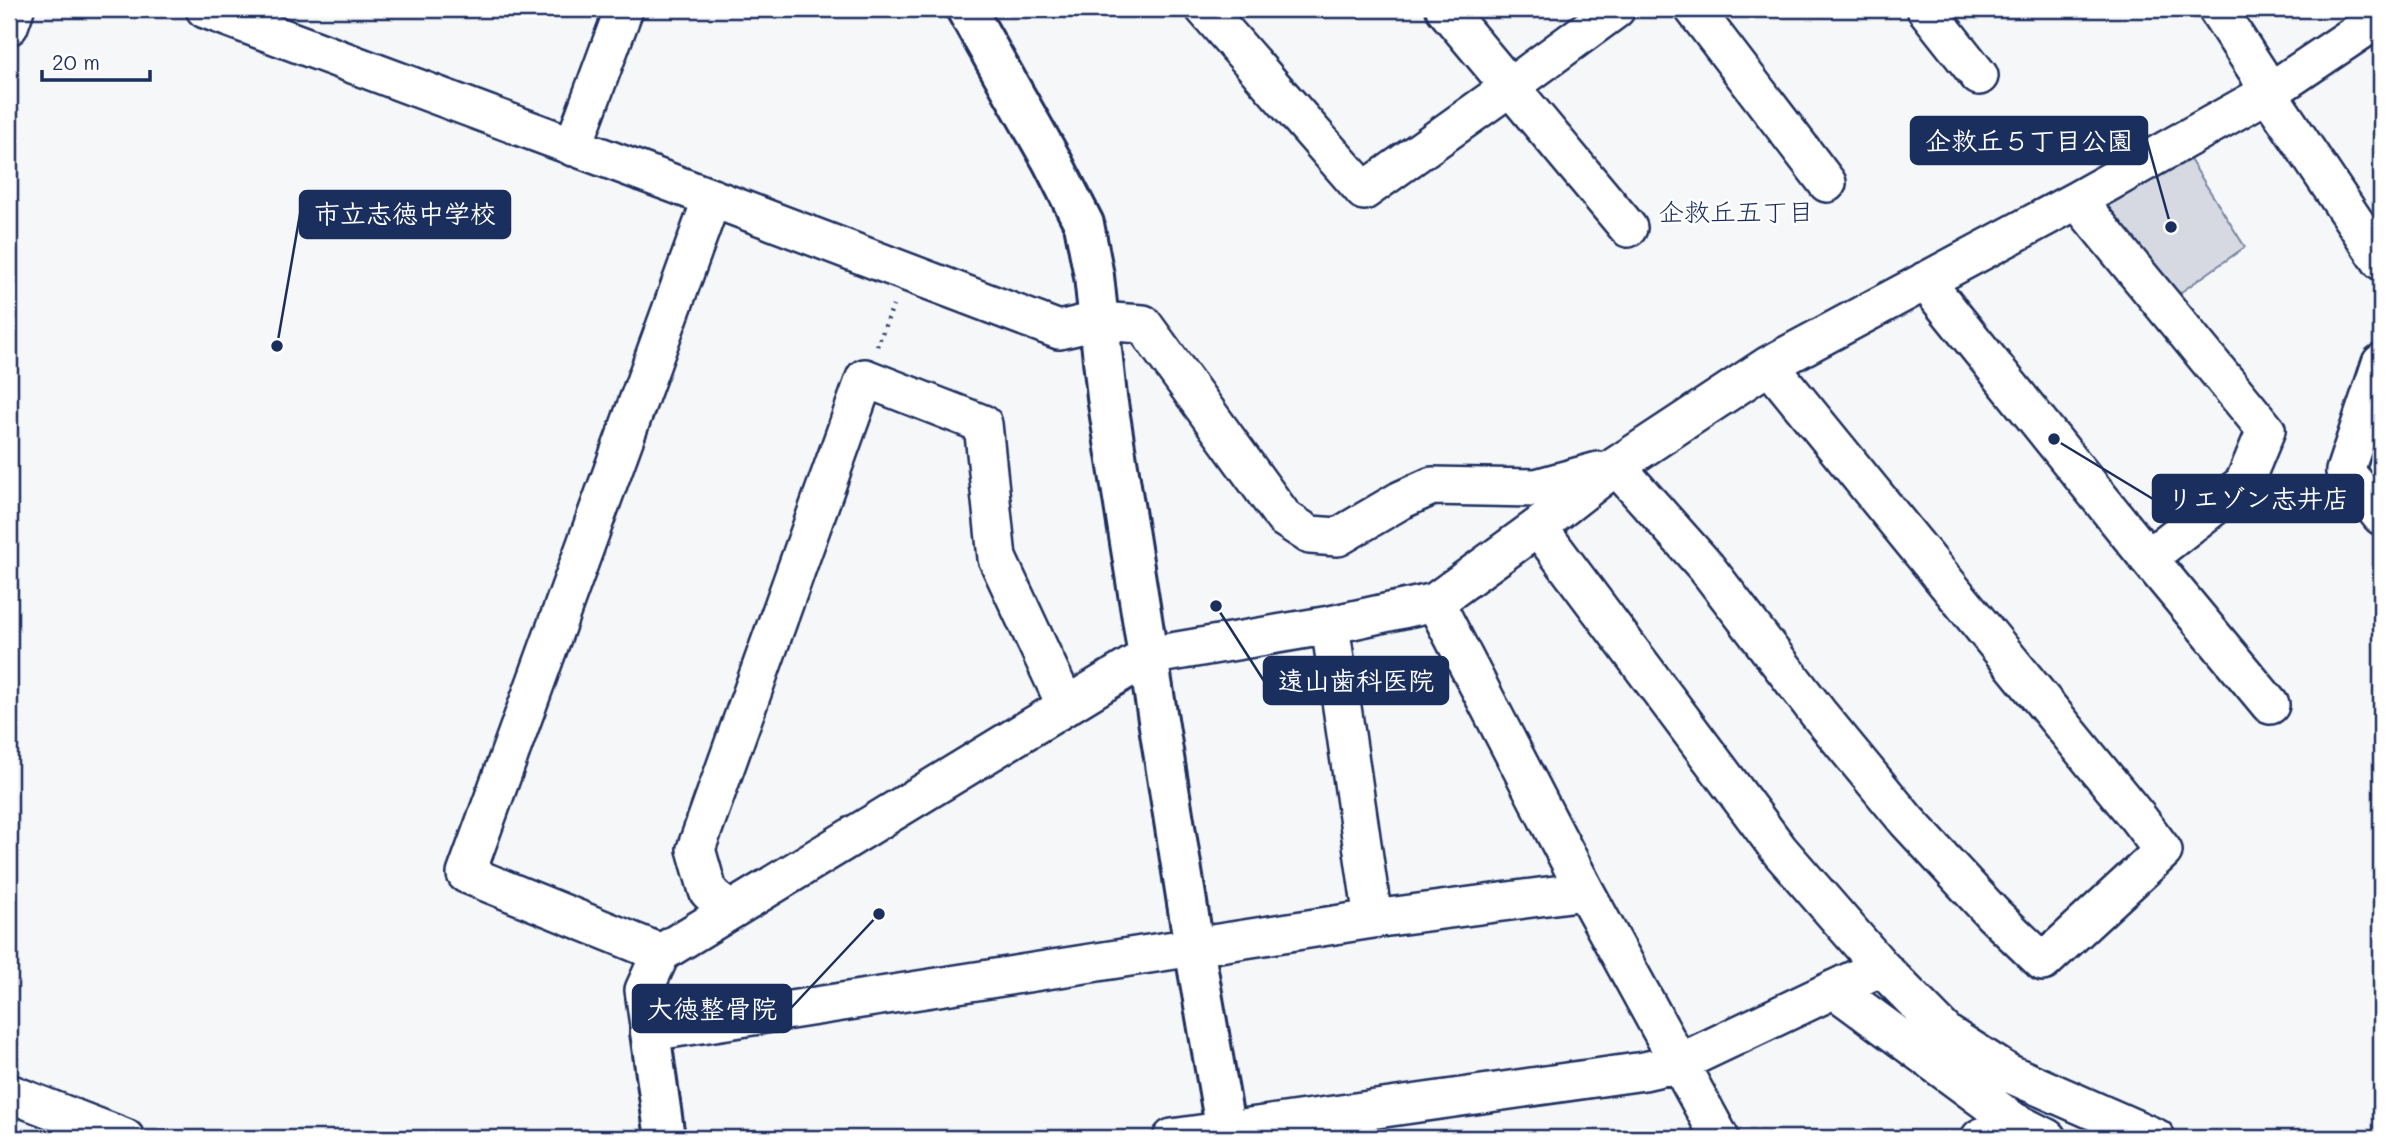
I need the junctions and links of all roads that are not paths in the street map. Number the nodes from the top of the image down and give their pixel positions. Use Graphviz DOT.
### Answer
graph roads {
  1 [pos="15,9"];
  2 [pos="205,9"];
  3 [pos="624,9"];
  4 [pos="966,9"];
  5 [pos="1205,9"];
  6 [pos="1445,9"];
  7 [pos="1616,9"];
  8 [pos="1694,9"];
  9 [pos="1926,9"];
  10 [pos="2217,9"];
  11 [pos="2381,17"];
  12 [pos="9,26"];
  13 [pos="1979,76"];
  14 [pos="1510,88"];
  15 [pos="2268,93"];
  16 [pos="573,147"];
  17 [pos="1826,183"];
  18 [pos="712,198"];
  19 [pos="2077,200"];
  20 [pos="1628,228"];
  21 [pos="2381,261"];
  22 [pos="1925,281"];
  23 [pos="1097,321"];
  24 [pos="2381,363"];
  25 [pos="1769,365"];
  26 [pos="1616,466"];
  27 [pos="2381,516"];
  28 [pos="1538,527"];
  29 [pos="2148,558"];
  30 [pos="1435,602"];
  31 [pos="1330,625"];
  32 [pos="1148,656"];
  33 [pos="2270,705"];
  34 [pos="1066,706"];
  35 [pos="1585,891"];
  36 [pos="728,912"];
  37 [pos="1373,919"];
  38 [pos="1194,947"];
  39 [pos="661,953"];
  40 [pos="1881,967"];
  41 [pos="1834,989"];
  42 [pos="650,1032"];
  43 [pos="1679,1063"];
  44 [pos="9,1093"];
  45 [pos="2014,1121"];
  46 [pos="1226,1134"];
  47 [pos="125,1138"];
  48 [pos="666,1138"];
  49 [pos="1172,1138"];
  50 [pos="1720,1138"];
  51 [pos="1980,1138"];
  52 [pos="2047,1138"];
  53 [pos="2156,1138"];
  1 -- 12 [label="street"];
  2 -- 16 [label="street"];
  3 -- 16 [label="street"];
  4 -- 23 [label="street"];
  5 -- 14 [label="street"];
  6 -- 14 [label="street"];
  7 -- 14 [label="street"];
  8 -- 17 [label="street"];
  9 -- 13 [label="street"];
  10 -- 15 [label="street"];
  11 -- 15 [label="street"];
  14 -- 20 [label="street"];
  15 -- 19 [label="street"];
  15 -- 21 [label="street"];
  16 -- 18 [label="street"];
  18 -- 23 [label="street"];
  18 -- 39 [label="street"];
  19 -- 22 [label="street"];
  19 -- 29 [label="street"];
  22 -- 25 [label="street"];
  22 -- 29 [label="street"];
  23 -- 26 [label="street"];
  23 -- 32 [label="street"];
  24 -- 27 [label="street"];
  25 -- 26 [label="street"];
  25 -- 26 [label="street"];
  26 -- 28 [label="street"];
  28 -- 30 [label="street"];
  28 -- 40 [label="street"];
  29 -- 33 [label="street"];
  30 -- 31 [label="street"];
  30 -- 35 [label="street"];
  31 -- 32 [label="street"];
  31 -- 37 [label="street"];
  32 -- 34 [label="street"];
  32 -- 38 [label="street"];
  34 -- 36 [label="street"];
  34 -- 36 [label="street"];
  35 -- 37 [label="street"];
  35 -- 43 [label="street"];
  36 -- 39 [label="street"];
  37 -- 38 [label="street"];
  38 -- 42 [label="street"];
  38 -- 46 [label="street"];
  39 -- 42 [label="street"];
  40 -- 41 [label="street"];
  40 -- 53 [label="street"];
  41 -- 43 [label="street"];
  41 -- 45 [label="street"];
  42 -- 48 [label="street"];
  43 -- 46 [label="street"];
  43 -- 50 [label="street"];
  44 -- 47 [label="street"];
  45 -- 51 [label="street"];
  45 -- 52 [label="street"];
  46 -- 49 [label="street"];
}
